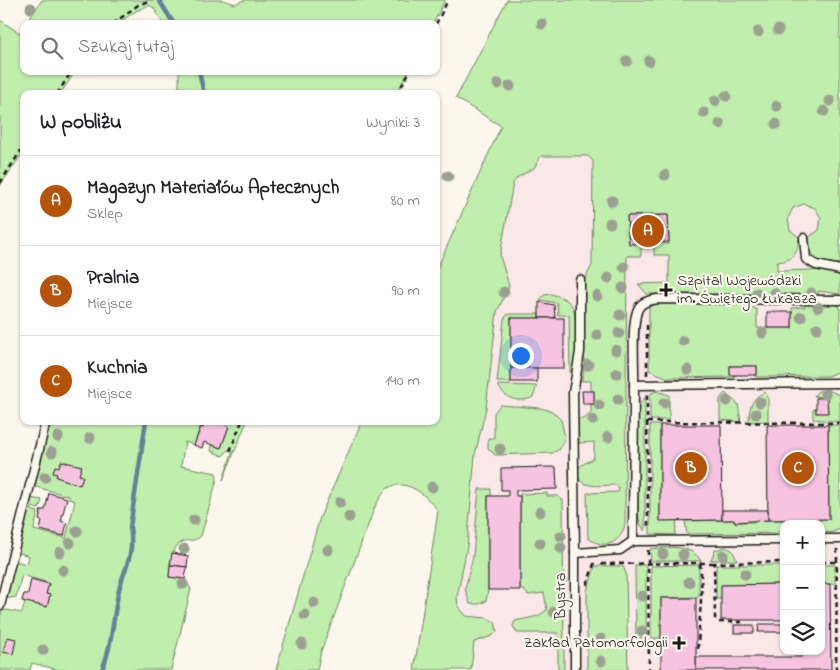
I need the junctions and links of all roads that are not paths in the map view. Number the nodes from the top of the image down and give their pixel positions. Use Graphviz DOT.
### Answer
graph roads {
  1 [pos="804,238"];
  2 [pos="840,270"];
  3 [pos="580,280"];
  4 [pos="840,300"];
  5 [pos="840,383"];
  6 [pos="634,385"];
  7 [pos="45,425"];
  8 [pos="838,539"];
  9 [pos="780,540"];
  10 [pos="825,540"];
  11 [pos="633,541"];
  12 [pos="575,553"];
  13 [pos="0,606"];
  14 [pos="575,670"];
  1 -- 2 [label="lane"];
  3 -- 12 [label="lane, Bystra"];
  4 -- 6 [label="lane"];
  5 -- 6 [label="lane"];
  6 -- 11 [label="lane"];
  7 -- 13 [label="lane"];
  8 -- 10 [label="lane"];
  9 -- 11 [label="lane"];
  11 -- 12 [label="lane"];
  12 -- 14 [label="lane, Bystra"];
}
